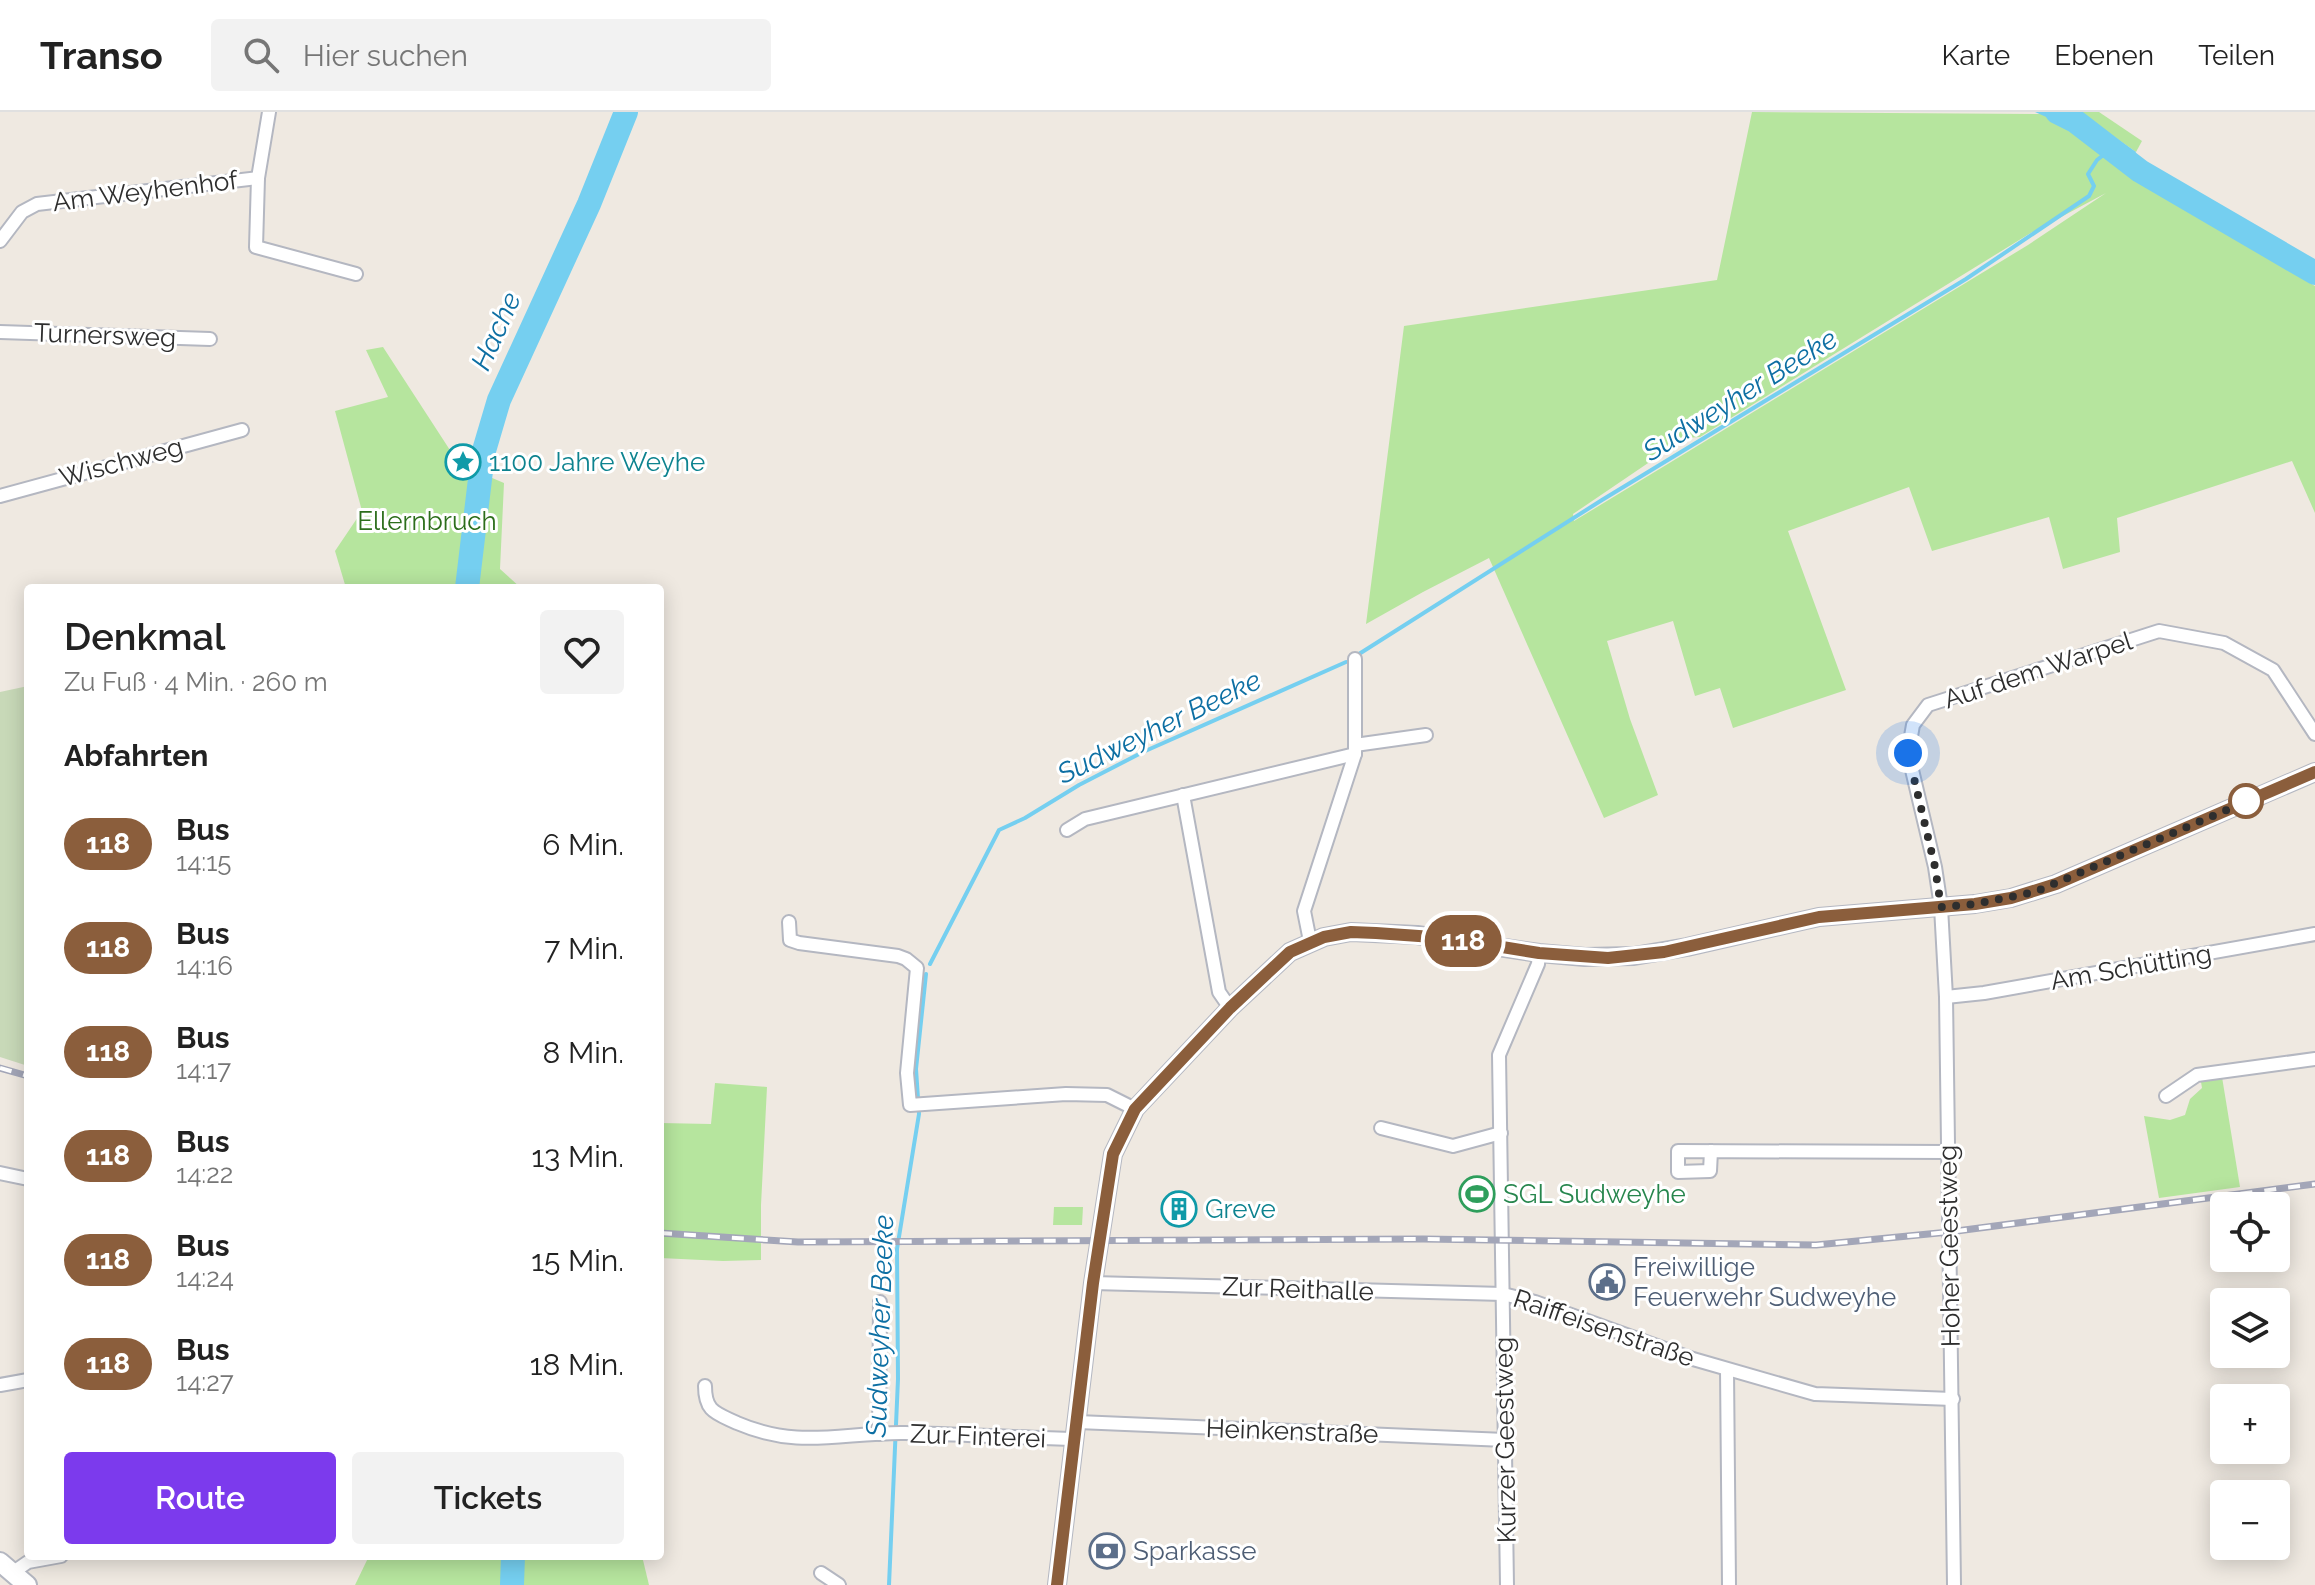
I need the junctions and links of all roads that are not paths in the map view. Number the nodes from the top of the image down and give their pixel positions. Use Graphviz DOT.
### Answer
graph roads {
  1 [pos="269,112"];
  2 [pos="258,178"];
  3 [pos="0,241"];
  4 [pos="356,274"];
  5 [pos="0,332"];
  6 [pos="210,339"];
  7 [pos="242,430"];
  8 [pos="0,496"];
  9 [pos="1355,659"];
  10 [pos="2315,734"];
  11 [pos="1426,735"];
  12 [pos="1355,749"];
  13 [pos="2315,772"];
  14 [pos="1183,795"];
  15 [pos="1067,830"];
  16 [pos="1941,907"];
  17 [pos="789,922"];
  18 [pos="2315,934"];
  19 [pos="1310,941"];
  20 [pos="1539,953"];
  21 [pos="1946,997"];
  22 [pos="1230,1008"];
  23 [pos="2315,1059"];
  24 [pos="2166,1096"];
  25 [pos="1135,1109"];
  26 [pos="1381,1128"];
  27 [pos="1501,1133"];
  28 [pos="1711,1151"];
  29 [pos="1948,1152"];
  30 [pos="0,1173"];
  31 [pos="24,1178"];
  32 [pos="1093,1283"];
  33 [pos="1503,1294"];
  34 [pos="880,1302"];
  35 [pos="1727,1370"];
  36 [pos="24,1381"];
  37 [pos="0,1385"];
  38 [pos="705,1386"];
  39 [pos="1953,1399"];
  40 [pos="1077,1430"];
  41 [pos="879,1434"];
  42 [pos="1505,1440"];
  43 [pos="39,1560"];
  44 [pos="13,1573"];
  45 [pos="821,1573"];
  46 [pos="839,1585"];
  47 [pos="1057,1585"];
  48 [pos="1507,1585"];
  49 [pos="1729,1585"];
  50 [pos="1954,1585"];
  1 -- 2 [label="street"];
  2 -- 3 [label="street, Am Weyhenhof"];
  2 -- 4 [label="street"];
  5 -- 6 [label="street, Turnersweg"];
  7 -- 8 [label="street, Wischweg"];
  9 -- 12 [label="street"];
  10 -- 16 [label="street, Auf dem Warpel"];
  11 -- 12 [label="street"];
  12 -- 14 [label="street"];
  12 -- 19 [label="street"];
  13 -- 16 [label="street"];
  14 -- 15 [label="street"];
  14 -- 22 [label="street"];
  16 -- 20 [label="street"];
  16 -- 21 [label="street, Hoher Geestweg"];
  17 -- 25 [label="street"];
  18 -- 21 [label="street, Am Schütting"];
  19 -- 20 [label="street"];
  19 -- 22 [label="street"];
  20 -- 27 [label="street, Raiffeisenstraße"];
  21 -- 29 [label="street, Hoher Geestweg"];
  22 -- 25 [label="street"];
  23 -- 24 [label="street"];
  25 -- 32 [label="street"];
  26 -- 27 [label="street"];
  27 -- 33 [label="street, Raiffeisenstraße"];
  28 -- 29 [label="street"];
  29 -- 39 [label="street, Hoher Geestweg"];
  30 -- 31 [label="street"];
  32 -- 33 [label="street, Zur Reithalle"];
  32 -- 40 [label="street"];
  33 -- 35 [label="street, Raiffeisenstraße"];
  33 -- 42 [label="street, Kurzer Geestweg"];
  34 -- 41 [label="street"];
  35 -- 39 [label="street, Raiffeisenstraße"];
  35 -- 49 [label="street"];
  36 -- 37 [label="street"];
  38 -- 41 [label="street, Zur Finterei"];
  39 -- 50 [label="street, Hoher Geestweg"];
  40 -- 41 [label="street, Zur Finterei"];
  40 -- 42 [label="street, Heinkenstraße"];
  40 -- 47 [label="street"];
  42 -- 48 [label="street, Kurzer Geestweg"];
  43 -- 44 [label="street"];
  45 -- 46 [label="street"];
}
